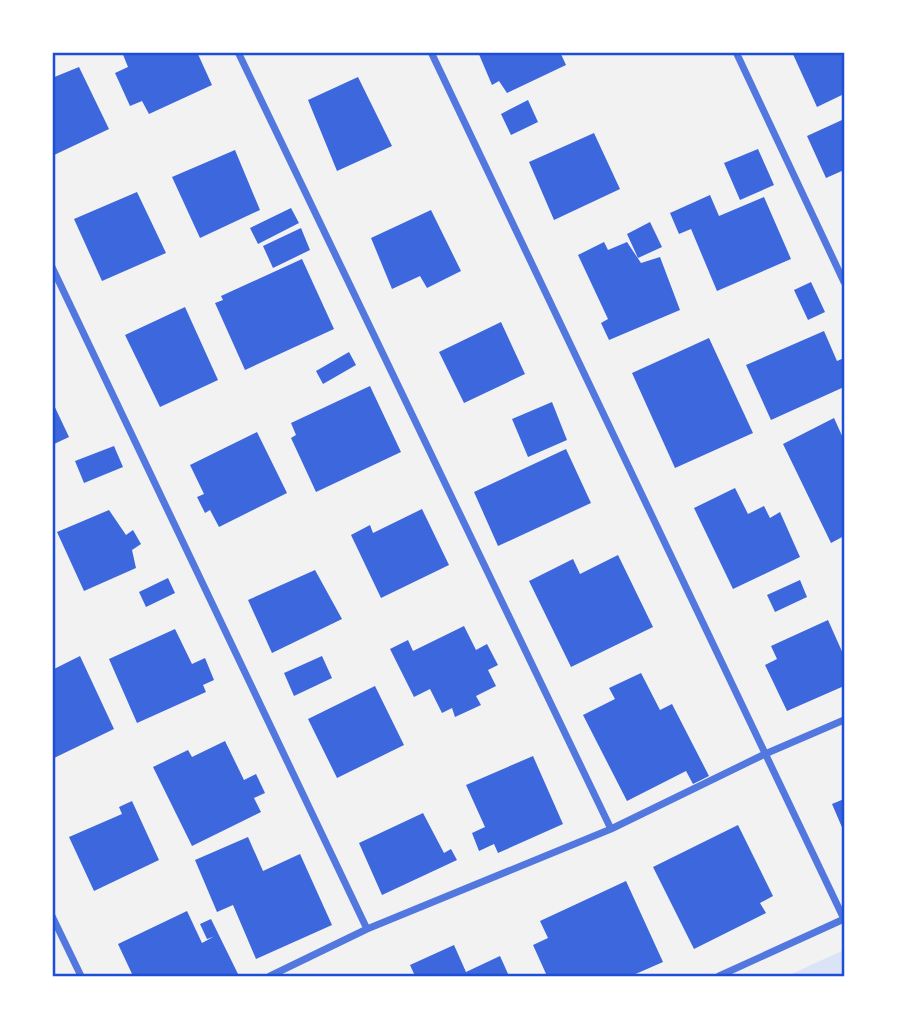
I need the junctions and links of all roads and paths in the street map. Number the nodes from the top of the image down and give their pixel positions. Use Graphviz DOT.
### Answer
graph roads {
  1 [pos="238,52"];
  2 [pos="431,52"];
  3 [pos="736,52"];
  4 [pos="52,267"];
  5 [pos="845,282"];
  6 [pos="845,720"];
  7 [pos="765,754"];
  8 [pos="611,829"];
  9 [pos="52,916"];
  10 [pos="844,919"];
  11 [pos="367,929"];
  12 [pos="81,976"];
  13 [pos="270,976"];
  14 [pos="719,976"];
  1 -- 8 [label="street"];
  2 -- 7 [label="street"];
  3 -- 5 [label="street"];
  4 -- 11 [label="street"];
  6 -- 7 [label="street"];
  7 -- 8 [label="street"];
  7 -- 10 [label="street"];
  8 -- 11 [label="street"];
  9 -- 12 [label="street"];
  10 -- 14 [label="street"];
  11 -- 13 [label="street"];
}
